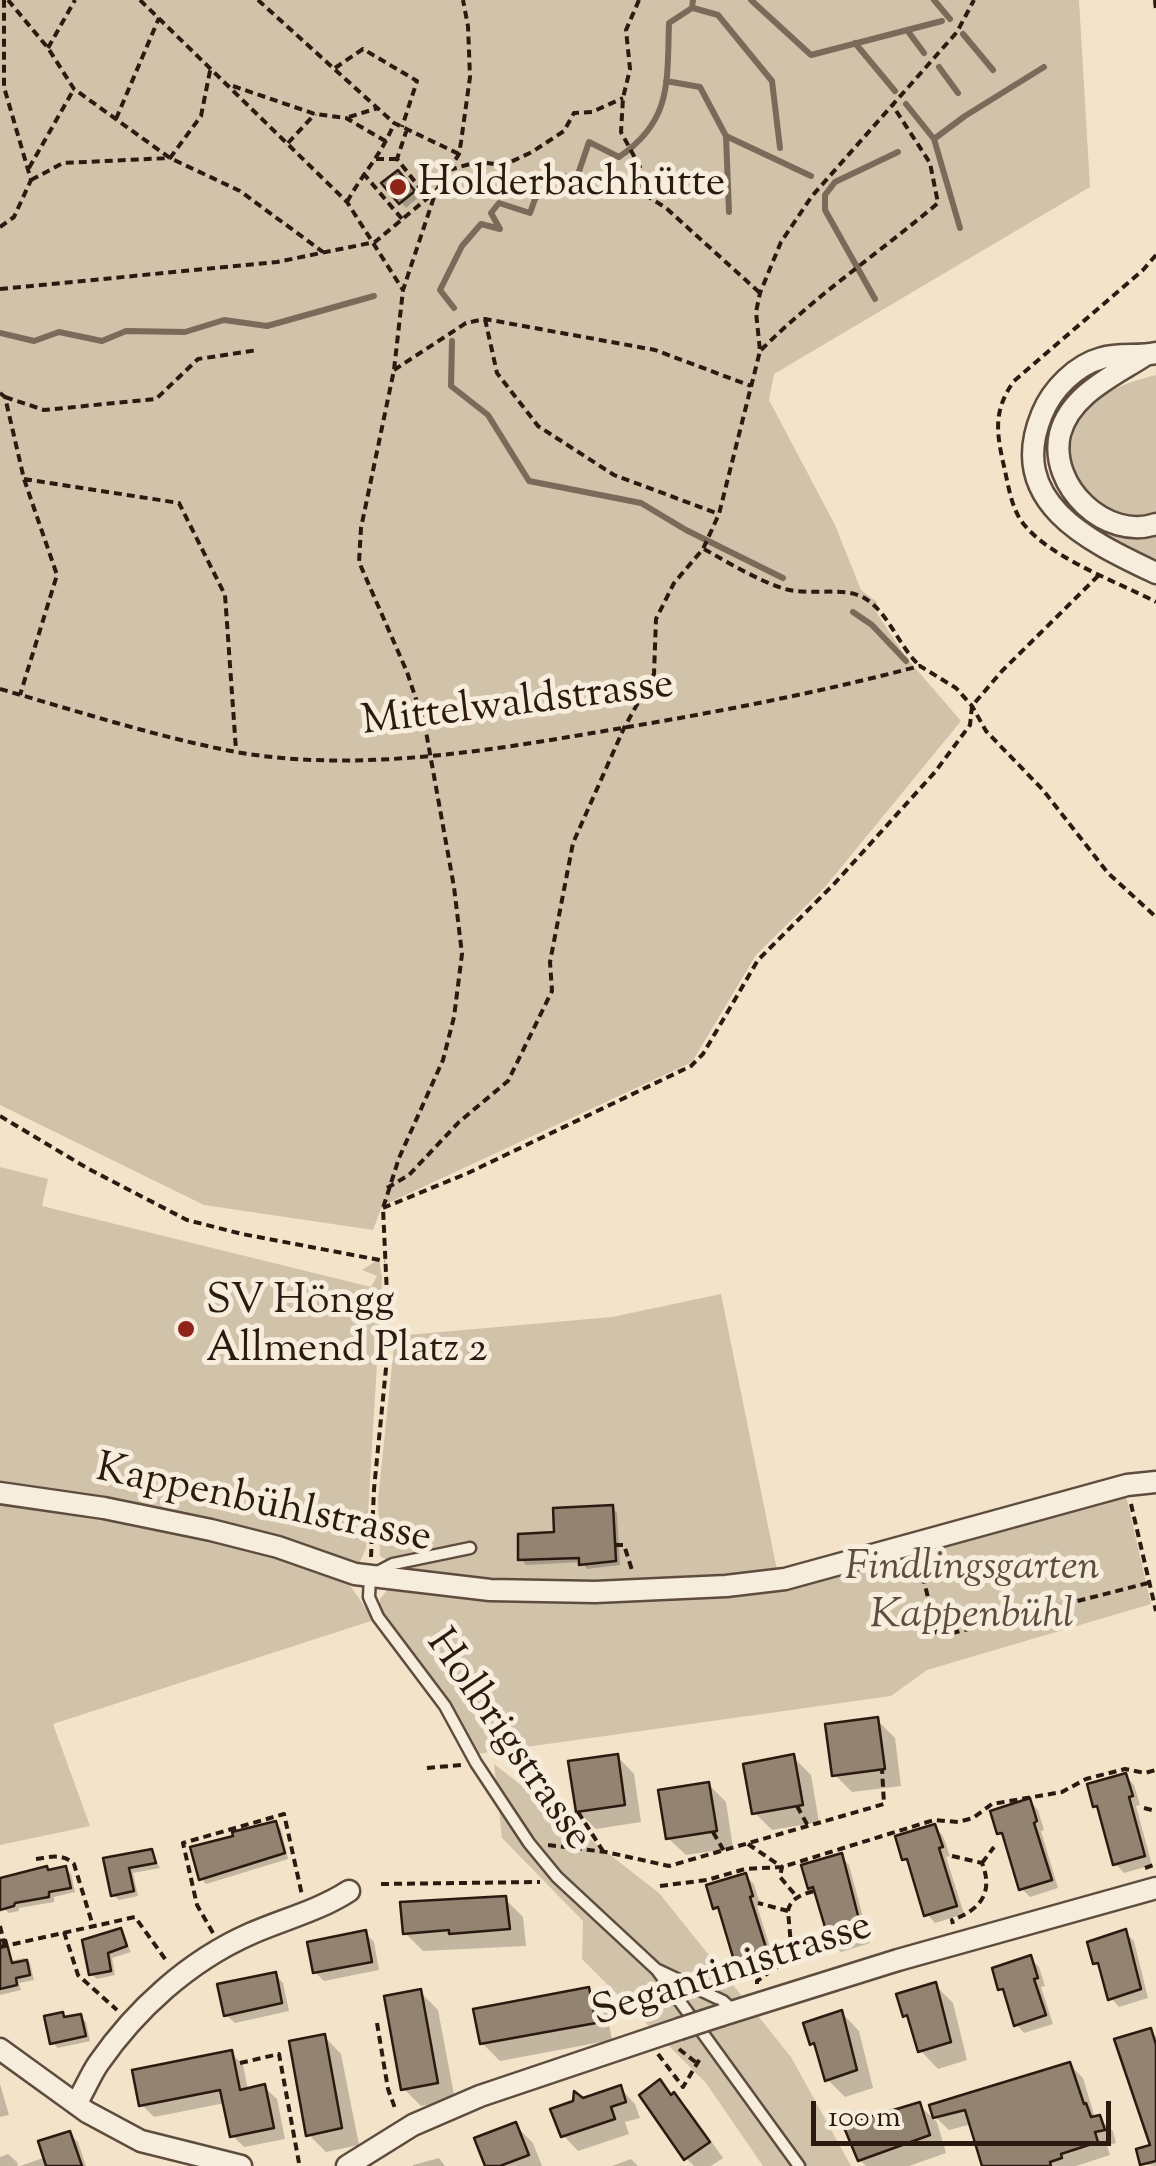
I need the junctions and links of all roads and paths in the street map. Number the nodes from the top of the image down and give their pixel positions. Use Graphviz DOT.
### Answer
graph roads {
  1 [pos="6,0"];
  2 [pos="76,0"];
  3 [pos="140,0"];
  4 [pos="258,0"];
  5 [pos="463,0"];
  6 [pos="639,0"];
  7 [pos="974,0"];
  8 [pos="1156,0"];
  9 [pos="1156,11"];
  10 [pos="159,18"];
  11 [pos="48,48"];
  12 [pos="211,66"];
  13 [pos="334,68"];
  14 [pos="230,85"];
  15 [pos="74,90"];
  16 [pos="623,98"];
  17 [pos="893,106"];
  18 [pos="378,108"];
  19 [pos="315,114"];
  20 [pos="116,118"];
  21 [pos="346,118"];
  22 [pos="394,124"];
  23 [pos="404,128"];
  24 [pos="387,142"];
  25 [pos="288,143"];
  26 [pos="458,154"];
  27 [pos="170,158"];
  28 [pos="375,159"];
  29 [pos="397,159"];
  30 [pos="28,170"];
  31 [pos="448,170"];
  32 [pos="362,173"];
  33 [pos="31,180"];
  34 [pos="436,191"];
  35 [pos="428,198"];
  36 [pos="347,202"];
  37 [pos="402,219"];
  38 [pos="0,227"];
  39 [pos="374,242"];
  40 [pos="323,253"];
  41 [pos="0,290"];
  42 [pos="403,290"];
  43 [pos="760,292"];
  44 [pos="485,319"];
  45 [pos="258,350"];
  46 [pos="760,351"];
  47 [pos="1151,354"];
  48 [pos="394,370"];
  49 [pos="750,386"];
  50 [pos="3,395"];
  51 [pos="24,479"];
  52 [pos="719,514"];
  53 [pos="1156,524"];
  54 [pos="703,548"];
  55 [pos="1156,574"];
  56 [pos="1156,602"];
  57 [pos="920,666"];
  58 [pos="0,690"];
  59 [pos="20,695"];
  60 [pos="972,706"];
  61 [pos="624,728"];
  62 [pos="236,752"];
  63 [pos="431,757"];
  64 [pos="1156,917"];
  65 [pos="0,1116"];
  66 [pos="387,1188"];
  67 [pos="383,1208"];
  68 [pos="385,1261"];
  69 [pos="1156,1482"];
  70 [pos="1126,1485"];
  71 [pos="0,1494"];
  72 [pos="615,1544"];
  73 [pos="915,1544"];
  74 [pos="470,1548"];
  75 [pos="370,1576"];
  76 [pos="634,1576"];
  77 [pos="1148,1583"];
  78 [pos="1156,1611"];
  79 [pos="476,1763"];
  80 [pos="428,1768"];
  81 [pos="882,1769"];
  82 [pos="1156,1770"];
  83 [pos="797,1806"];
  84 [pos="1144,1808"];
  85 [pos="578,1812"];
  86 [pos="1156,1812"];
  87 [pos="808,1826"];
  88 [pos="712,1832"];
  89 [pos="529,1842"];
  90 [pos="748,1844"];
  91 [pos="994,1847"];
  92 [pos="724,1850"];
  93 [pos="603,1851"];
  94 [pos="952,1856"];
  95 [pos="36,1859"];
  96 [pos="982,1863"];
  97 [pos="782,1867"];
  98 [pos="556,1876"];
  99 [pos="380,1884"];
  100 [pos="660,1886"];
  101 [pos="1156,1888"];
  102 [pos="349,1891"];
  103 [pos="814,1891"];
  104 [pos="798,1897"];
  105 [pos="302,1898"];
  106 [pos="758,1903"];
  107 [pos="788,1910"];
  108 [pos="0,1926"];
  109 [pos="93,1926"];
  110 [pos="954,1928"];
  111 [pos="64,1932"];
  112 [pos="215,1936"];
  113 [pos="2,1946"];
  114 [pos="172,1970"];
  115 [pos="657,1970"];
  116 [pos="758,1989"];
  117 [pos="728,2013"];
  118 [pos="124,2016"];
  119 [pos="377,2023"];
  120 [pos="0,2048"];
  121 [pos="657,2051"];
  122 [pos="683,2052"];
  123 [pos="240,2063"];
  124 [pos="76,2104"];
  125 [pos="398,2116"];
  126 [pos="300,2163"];
  127 [pos="242,2166"];
  128 [pos="347,2166"];
  129 [pos="799,2166"];
  1 -- 11 [label="path"];
  1 -- 30 [label="path"];
  2 -- 11 [label="path"];
  3 -- 10 [label="path"];
  4 -- 13 [label="path"];
  5 -- 26 [label="path"];
  6 -- 16 [label="path"];
  7 -- 17 [label="path"];
  8 -- 9 [label="path"];
  10 -- 12 [label="path"];
  10 -- 20 [label="path"];
  11 -- 15 [label="path"];
  12 -- 14 [label="path"];
  12 -- 27 [label="path"];
  13 -- 18 [label="path"];
  13 -- 23 [label="path"];
  14 -- 19 [label="path"];
  14 -- 25 [label="path"];
  15 -- 20 [label="path"];
  15 -- 30 [label="path"];
  16 -- 31 [label="path"];
  16 -- 43 [label="path"];
  17 -- 43 [label="path"];
  17 -- 46 [label="path"];
  18 -- 21 [label="path"];
  18 -- 22 [label="path"];
  19 -- 21 [label="path"];
  19 -- 25 [label="path"];
  20 -- 27 [label="path"];
  21 -- 24 [label="path"];
  22 -- 23 [label="path"];
  22 -- 24 [label="path"];
  23 -- 26 [label="path"];
  23 -- 29 [label="path"];
  24 -- 28 [label="path"];
  25 -- 36 [label="path"];
  26 -- 31 [label="path"];
  27 -- 33 [label="path"];
  27 -- 40 [label="path"];
  28 -- 29 [label="path"];
  28 -- 32 [label="path"];
  29 -- 35 [label="path"];
  30 -- 33 [label="path"];
  31 -- 34 [label="path"];
  32 -- 36 [label="path"];
  32 -- 37 [label="path"];
  33 -- 38 [label="path"];
  34 -- 35 [label="path"];
  34 -- 42 [label="path"];
  35 -- 37 [label="path"];
  36 -- 39 [label="path"];
  37 -- 39 [label="path"];
  39 -- 40 [label="path"];
  39 -- 42 [label="path"];
  40 -- 41 [label="path"];
  42 -- 48 [label="path"];
  43 -- 46 [label="path"];
  44 -- 48 [label="path"];
  44 -- 49 [label="path"];
  44 -- 52 [label="path"];
  45 -- 50 [label="path"];
  46 -- 49 [label="path"];
  47 -- 53 [label="street"];
  47 -- 55 [label="street"];
  48 -- 63 [label="path"];
  49 -- 52 [label="path"];
  50 -- 51 [label="path"];
  51 -- 59 [label="path"];
  51 -- 62 [label="path"];
  52 -- 54 [label="path"];
  54 -- 57 [label="path"];
  54 -- 61 [label="path"];
  56 -- 60 [label="path"];
  57 -- 60 [label="path"];
  57 -- 61 [label="path, Mittelwaldstrasse"];
  58 -- 59 [label="path, Mittelwaldstrasse"];
  59 -- 62 [label="path, Mittelwaldstrasse"];
  60 -- 64 [label="path"];
  60 -- 67 [label="path"];
  61 -- 63 [label="path, Mittelwaldstrasse"];
  61 -- 66 [label="path"];
  62 -- 63 [label="path, Mittelwaldstrasse"];
  63 -- 66 [label="path"];
  65 -- 68 [label="path"];
  66 -- 67 [label="path"];
  67 -- 68 [label="path"];
  68 -- 75 [label="path"];
  69 -- 70 [label="street, Kappenbühlstrasse"];
  70 -- 73 [label="street, Kappenbühlstrasse"];
  70 -- 77 [label="path"];
  71 -- 75 [label="street, Kappenbühlstrasse"];
  72 -- 76 [label="path"];
  73 -- 75 [label="street, Kappenbühlstrasse"];
  73 -- 77 [label="path"];
  74 -- 75 [label="lane"];
  75 -- 79 [label="lane, Holbrigstrasse"];
  77 -- 78 [label="path"];
  79 -- 80 [label="path"];
  79 -- 89 [label="lane, Holbrigstrasse"];
  81 -- 87 [label="path"];
  82 -- 97 [label="path"];
  83 -- 87 [label="path"];
  84 -- 86 [label="path"];
  85 -- 93 [label="path"];
  87 -- 90 [label="path"];
  88 -- 92 [label="path"];
  89 -- 93 [label="path"];
  89 -- 98 [label="lane, Holbrigstrasse"];
  90 -- 92 [label="path"];
  90 -- 97 [label="path"];
  91 -- 96 [label="path"];
  92 -- 93 [label="path"];
  94 -- 96 [label="path"];
  95 -- 109 [label="path"];
  96 -- 110 [label="path"];
  97 -- 100 [label="path"];
  97 -- 104 [label="path"];
  98 -- 99 [label="path"];
  98 -- 115 [label="lane, Holbrigstrasse"];
  101 -- 117 [label="street, Segantinistrasse"];
  102 -- 124 [label="street"];
  103 -- 104 [label="path"];
  104 -- 107 [label="path"];
  105 -- 112 [label="path"];
  106 -- 107 [label="path"];
  107 -- 116 [label="path"];
  108 -- 113 [label="path"];
  109 -- 111 [label="path"];
  109 -- 114 [label="path"];
  111 -- 113 [label="path"];
  111 -- 118 [label="path"];
  115 -- 117 [label="lane"];
  115 -- 129 [label="lane, Holbrigstrasse"];
  117 -- 128 [label="street, Segantinistrasse, bridge"];
  119 -- 125 [label="path"];
  120 -- 124 [label="street"];
  121 -- 122 [label="path"];
  123 -- 126 [label="path"];
  124 -- 127 [label="street"];
}
